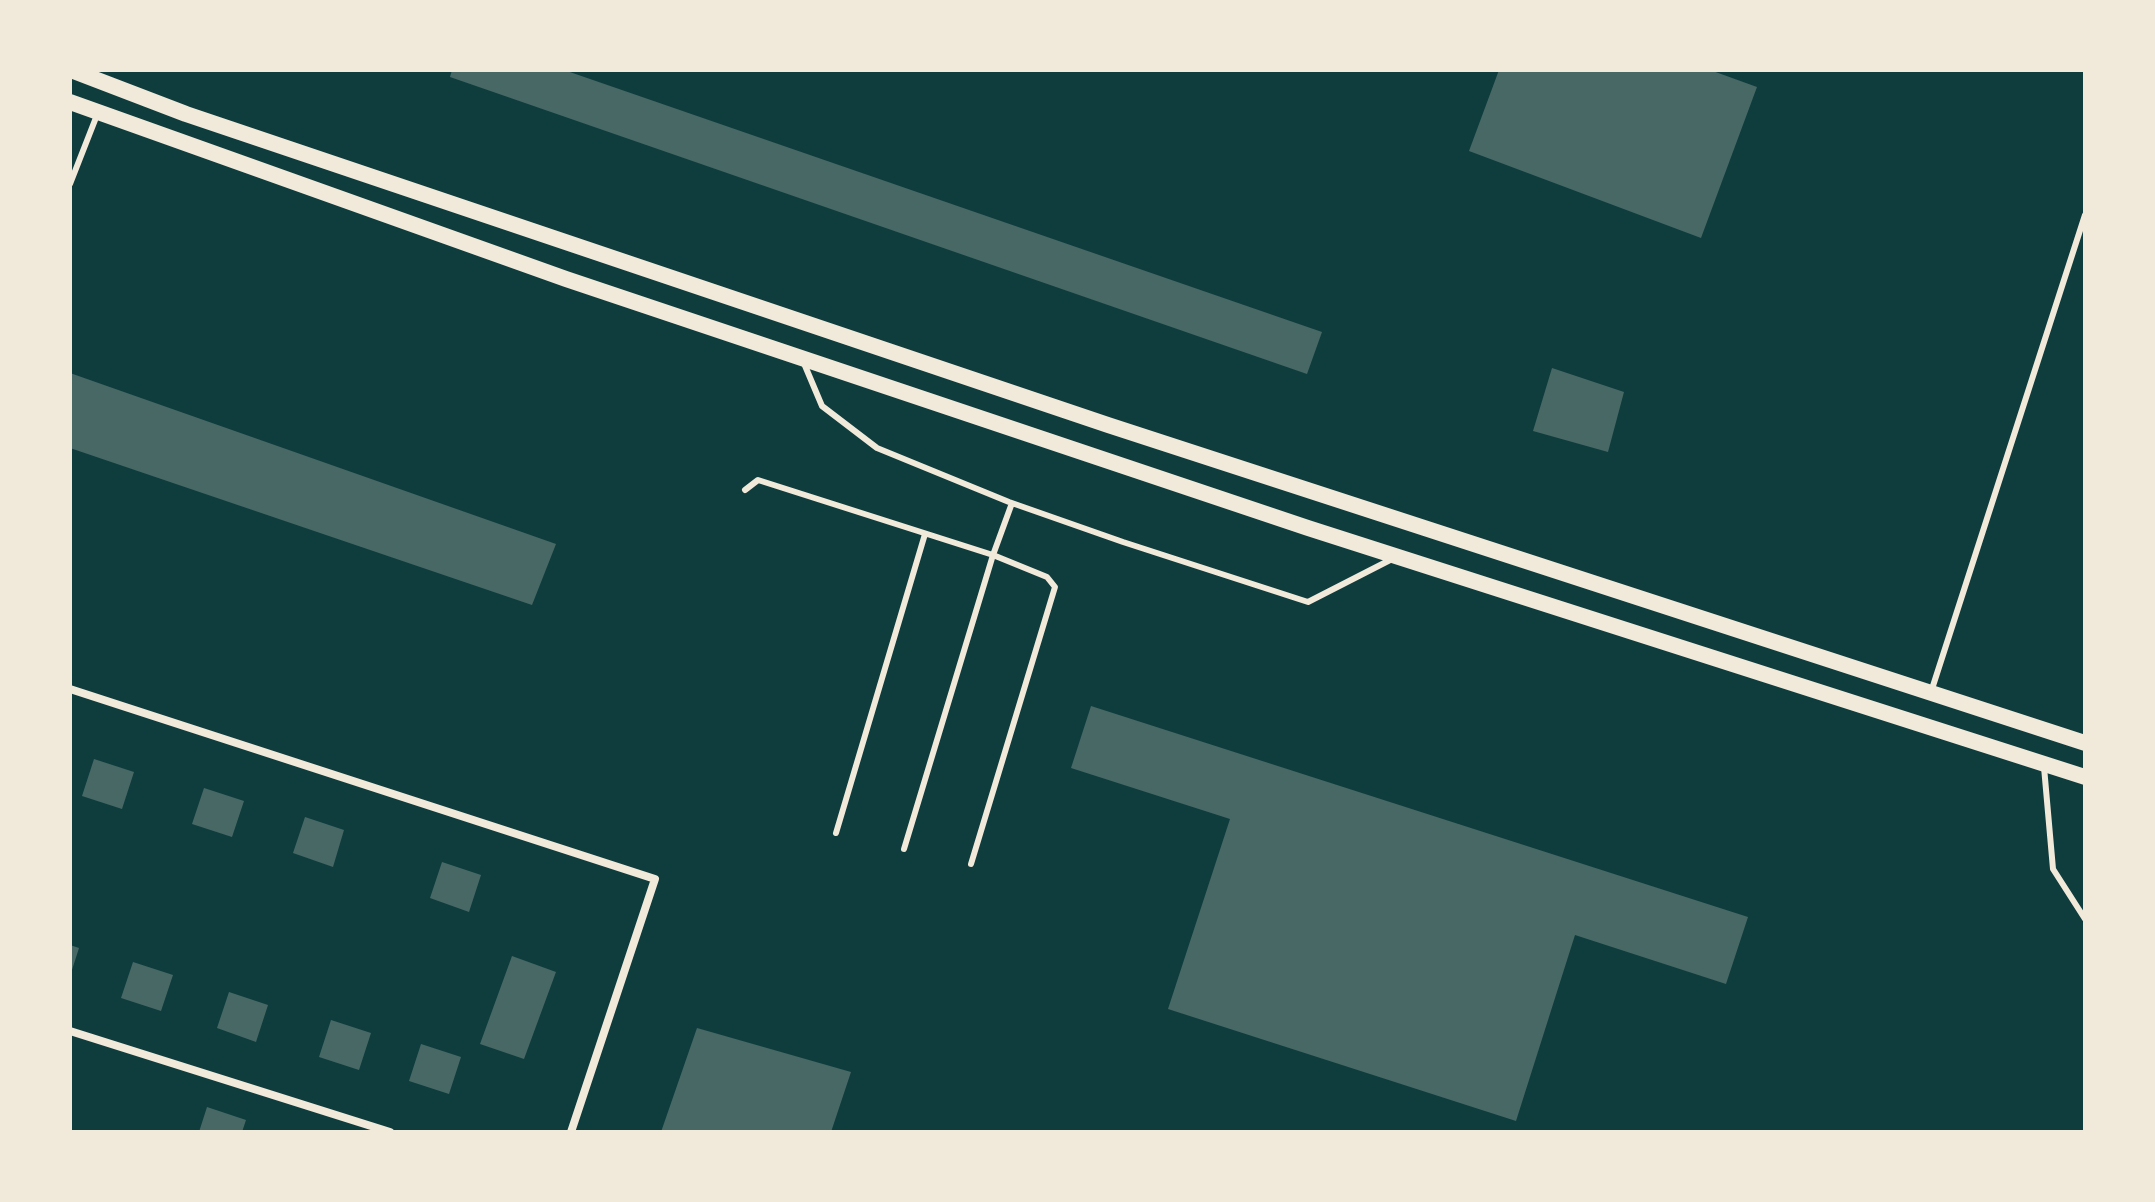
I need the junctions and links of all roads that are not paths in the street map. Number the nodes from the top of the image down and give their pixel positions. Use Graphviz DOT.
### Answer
graph roads {
  1 [pos="71,70"];
  2 [pos="70,102"];
  3 [pos="98,112"];
  4 [pos="70,184"];
  5 [pos="2085,215"];
  6 [pos="801,357"];
  7 [pos="745,490"];
  8 [pos="1012,503"];
  9 [pos="925,534"];
  10 [pos="993,555"];
  11 [pos="1397,557"];
  12 [pos="70,689"];
  13 [pos="1931,692"];
  14 [pos="2085,743"];
  15 [pos="2044,764"];
  16 [pos="2085,777"];
  17 [pos="836,833"];
  18 [pos="904,849"];
  19 [pos="971,864"];
  20 [pos="2085,919"];
  21 [pos="70,1031"];
  22 [pos="390,1132"];
  23 [pos="571,1132"];
  1 -- 13 [label="main road"];
  2 -- 3 [label="main road"];
  3 -- 4 [label="lane"];
  3 -- 6 [label="main road"];
  5 -- 13 [label="lane"];
  6 -- 8 [label="lane"];
  6 -- 11 [label="main road"];
  7 -- 9 [label="lane"];
  8 -- 10 [label="lane"];
  8 -- 11 [label="lane"];
  9 -- 10 [label="lane"];
  9 -- 17 [label="lane"];
  10 -- 18 [label="lane"];
  10 -- 19 [label="lane"];
  11 -- 15 [label="main road"];
  12 -- 23 [label="street"];
  13 -- 14 [label="main road"];
  15 -- 16 [label="main road"];
  15 -- 20 [label="lane"];
  21 -- 22 [label="street"];
}
